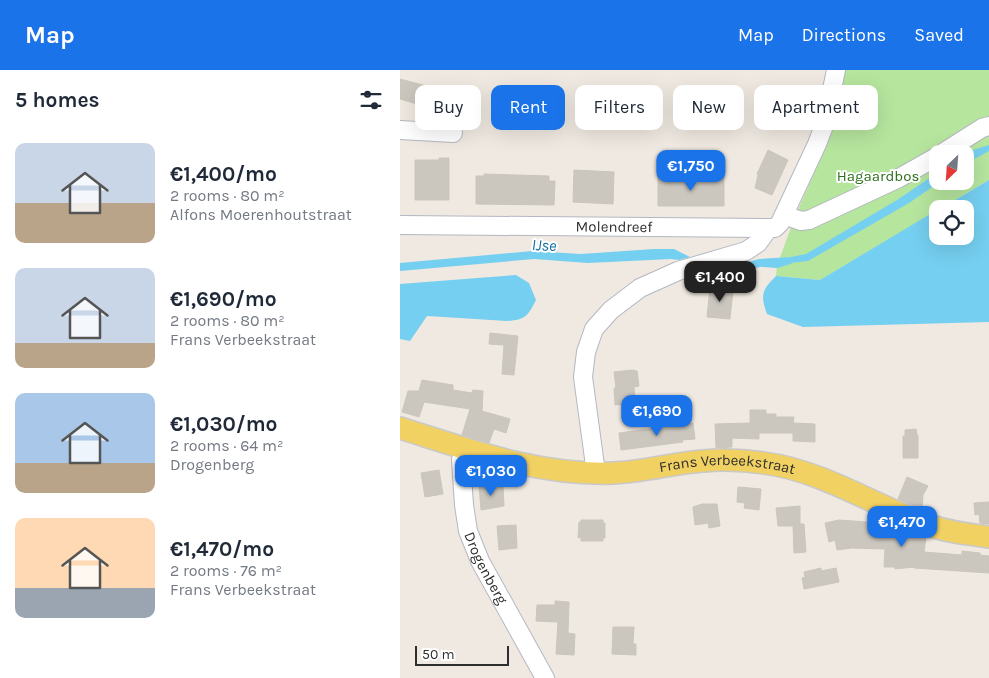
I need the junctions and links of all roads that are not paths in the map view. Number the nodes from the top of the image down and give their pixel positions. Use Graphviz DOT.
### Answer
graph roads {
  1 [pos="836,70"];
  2 [pos="989,126"];
  3 [pos="400,130"];
  4 [pos="453,133"];
  5 [pos="955,145"];
  6 [pos="929,161"];
  7 [pos="784,215"];
  8 [pos="400,225"];
  9 [pos="768,229"];
  10 [pos="400,428"];
  11 [pos="460,447"];
  12 [pos="596,473"];
  13 [pos="989,537"];
  14 [pos="545,678"];
  1 -- 7 [label="street"];
  2 -- 5 [label="street"];
  3 -- 4 [label="street"];
  6 -- 7 [label="street"];
  7 -- 9 [label="street"];
  8 -- 9 [label="street, Molendreef"];
  9 -- 12 [label="street"];
  10 -- 11 [label="main road, Frans Verbeekstraat"];
  11 -- 12 [label="main road, Frans Verbeekstraat"];
  11 -- 14 [label="street, Drogenberg"];
  12 -- 13 [label="main road, Frans Verbeekstraat"];
}
